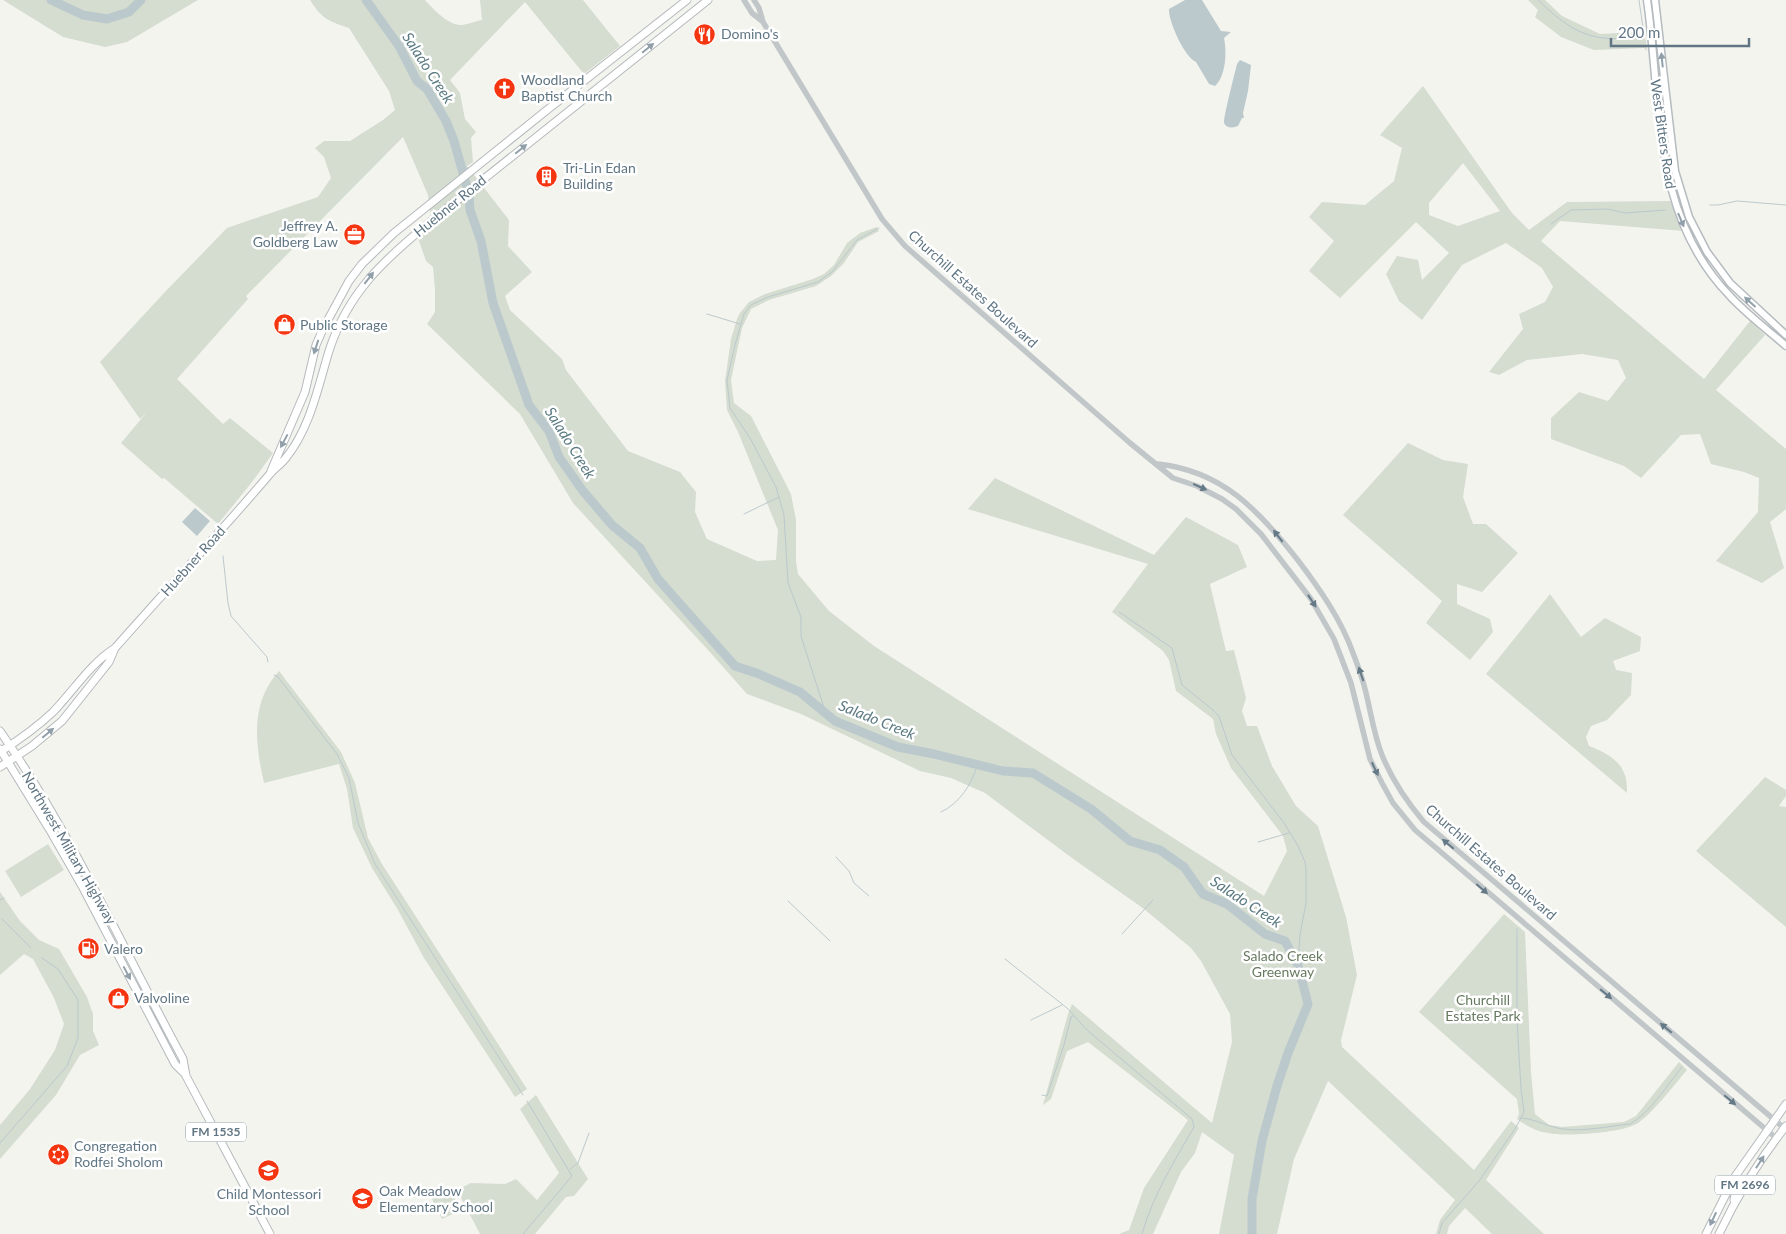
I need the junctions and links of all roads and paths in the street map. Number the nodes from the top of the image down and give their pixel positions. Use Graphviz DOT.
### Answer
graph roads {
  1 [pos="686,0"];
  2 [pos="708,0"];
  3 [pos="744,0"];
  4 [pos="754,0"];
  5 [pos="1646,0"];
  6 [pos="1655,0"];
  7 [pos="1649,18"];
  8 [pos="1658,18"];
  9 [pos="763,22"];
  10 [pos="580,83"];
  11 [pos="584,98"];
  12 [pos="499,149"];
  13 [pos="508,160"];
  14 [pos="1680,195"];
  15 [pos="1672,196"];
  16 [pos="1786,334"];
  17 [pos="1786,346"];
  18 [pos="298,409"];
  19 [pos="309,413"];
  20 [pos="1158,464"];
  21 [pos="270,474"];
  22 [pos="115,648"];
  23 [pos="84,676"];
  24 [pos="93,682"];
  25 [pos="0,731"];
  26 [pos="10,745"];
  27 [pos="0,751"];
  28 [pos="17,756"];
  29 [pos="8,762"];
  30 [pos="0,767"];
  31 [pos="186,1076"];
  32 [pos="1786,1104"];
  33 [pos="1774,1120"];
  34 [pos="1785,1127"];
  35 [pos="1766,1130"];
  36 [pos="1776,1138"];
  37 [pos="1734,1178"];
  38 [pos="1734,1203"];
  39 [pos="270,1234"];
  40 [pos="1706,1234"];
  41 [pos="1719,1234"];
  1 -- 10 [label="main road, Huebner Road"];
  11 -- 2 [label="main road, Huebner Road, one-way"];
  3 -- 9 [label="street, Churchill Estates Boulevard"];
  4 -- 9 [label="street, Churchill Estates Boulevard"];
  5 -- 7 [label="main road, West Bitters Road"];
  6 -- 8 [label="main road, West Bitters Road"];
  7 -- 8 [label="main road"];
  7 -- 15 [label="main road, West Bitters Road"];
  14 -- 8 [label="main road, West Bitters Road, one-way"];
  9 -- 20 [label="street, Churchill Estates Boulevard"];
  10 -- 11 [label="main road"];
  10 -- 12 [label="main road, Huebner Road"];
  13 -- 11 [label="main road, Huebner Road, one-way"];
  12 -- 13 [label="main road"];
  12 -- 18 [label="main road, Huebner Road, one-way"];
  19 -- 13 [label="main road, Huebner Road, one-way"];
  14 -- 15 [label="main road"];
  16 -- 14 [label="main road, West Bitters Road, one-way"];
  15 -- 17 [label="main road, West Bitters Road, one-way"];
  18 -- 19 [label="main road"];
  18 -- 21 [label="main road, Huebner Road, one-way"];
  19 -- 21 [label="main road, Huebner Road"];
  33 -- 20 [label="street, Churchill Estates Boulevard, one-way"];
  20 -- 35 [label="street, Churchill Estates Boulevard, one-way"];
  21 -- 22 [label="main road, Huebner Road"];
  22 -- 23 [label="main road, Huebner Road"];
  22 -- 24 [label="main road, Huebner Road"];
  23 -- 24 [label="main road"];
  23 -- 26 [label="main road, Huebner Road"];
  28 -- 24 [label="main road, Huebner Road, one-way"];
  25 -- 26 [label="main road, Northwest Military Highway / FM 1535"];
  26 -- 27 [label="main road, Huebner Road"];
  26 -- 28 [label="main road, Northwest Military Highway / FM 1535"];
  27 -- 29 [label="main road, Northwest Military Highway / FM 1535"];
  28 -- 29 [label="main road, Huebner Road"];
  28 -- 31 [label="main road, Northwest Military Highway / FM 1535"];
  29 -- 30 [label="main road, Huebner Road"];
  29 -- 31 [label="main road, Northwest Military Highway / FM 1535, one-way"];
  31 -- 39 [label="main road, Northwest Military Highway / FM 1535"];
  32 -- 33 [label="main road, FM 2696"];
  33 -- 34 [label="street, Churchill Estates Boulevard"];
  33 -- 35 [label="main road, FM 2696"];
  34 -- 36 [label="main road, FM 2696"];
  35 -- 36 [label="street, Churchill Estates Boulevard"];
  35 -- 37 [label="main road, FM 2696"];
  38 -- 36 [label="main road, FM 2696, one-way"];
  37 -- 38 [label="main road"];
  37 -- 40 [label="main road, FM 2696, one-way"];
  38 -- 41 [label="main road, FM 2696"];
}
